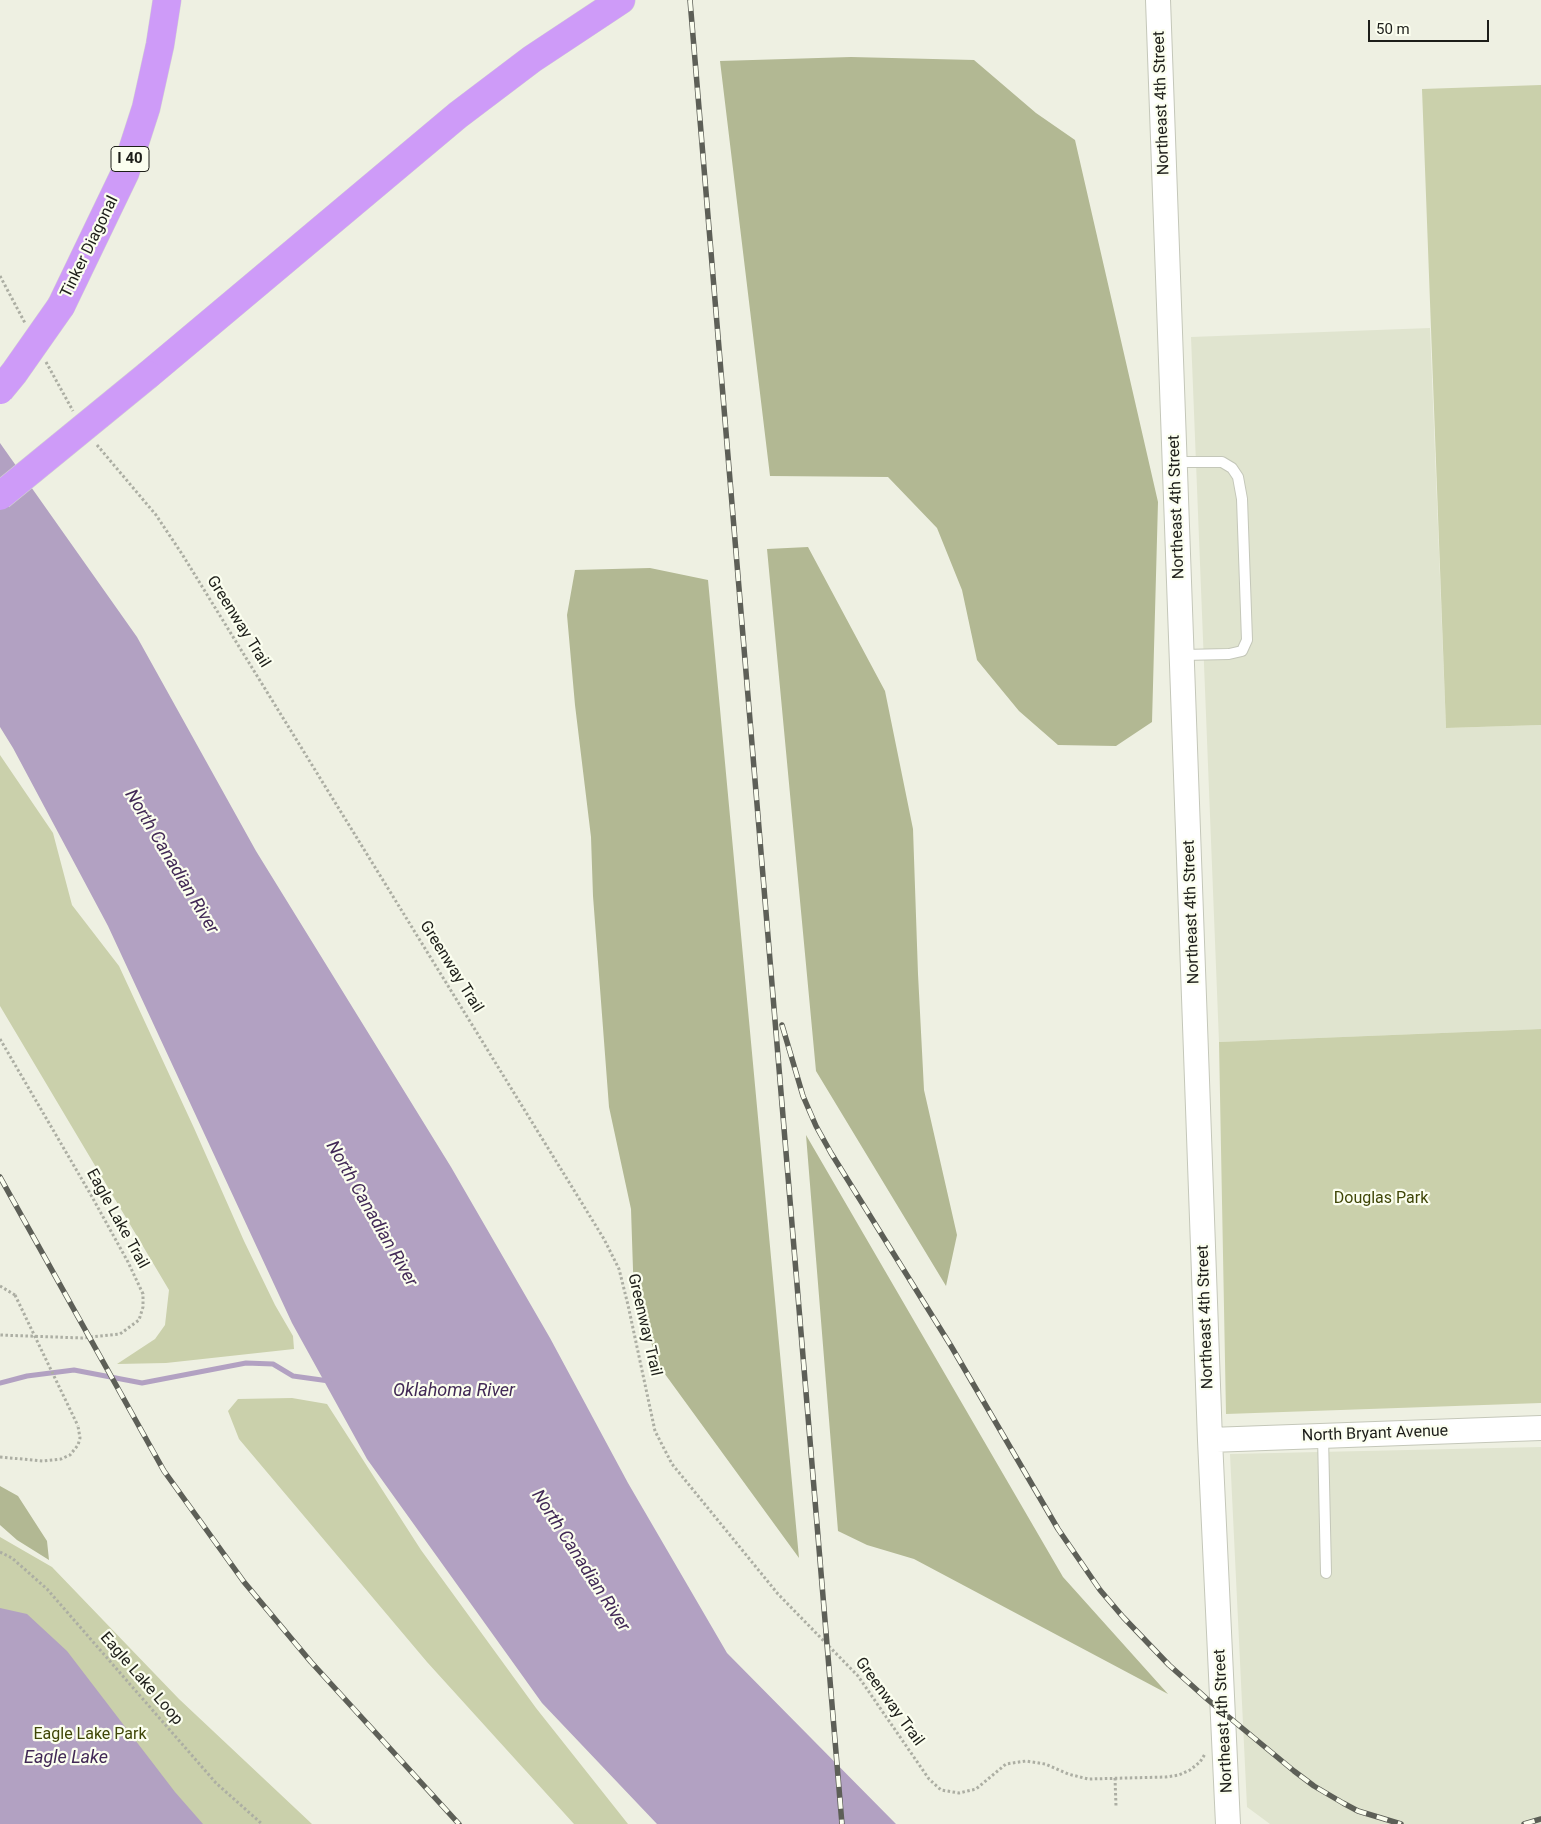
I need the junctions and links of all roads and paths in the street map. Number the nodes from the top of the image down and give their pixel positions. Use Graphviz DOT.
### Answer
graph roads {
  1 [pos="166,0"];
  2 [pos="1158,0"];
  3 [pos="610,7"];
  4 [pos="0,276"];
  5 [pos="27,327"];
  6 [pos="45,360"];
  7 [pos="0,390"];
  8 [pos="77,416"];
  9 [pos="95,443"];
  10 [pos="1176,462"];
  11 [pos="0,496"];
  12 [pos="1183,655"];
  13 [pos="0,1038"];
  14 [pos="0,1286"];
  15 [pos="0,1336"];
  16 [pos="1541,1428"];
  17 [pos="1323,1436"];
  18 [pos="1210,1440"];
  19 [pos="0,1457"];
  20 [pos="0,1552"];
  21 [pos="1326,1573"];
  22 [pos="1207,1752"];
  23 [pos="1115,1778"];
  24 [pos="1116,1806"];
  25 [pos="262,1824"];
  26 [pos="1228,1824"];
  1 -- 7 [label="highway, Tinker Diagonal / I 40, bridge"];
  2 -- 10 [label="street, Northeast 4th Street"];
  3 -- 11 [label="highway, bridge"];
  4 -- 5 [label="path"];
  6 -- 8 [label="path"];
  9 -- 23 [label="path, Greenway Trail"];
  10 -- 12 [label="street, Northeast 4th Street"];
  10 -- 12 [label="lane"];
  12 -- 18 [label="street, Northeast 4th Street"];
  13 -- 15 [label="path, Eagle Lake Trail"];
  14 -- 19 [label="path, bridge"];
  16 -- 17 [label="street, North Bryant Avenue"];
  17 -- 18 [label="street, North Bryant Avenue"];
  17 -- 21 [label="lane"];
  18 -- 26 [label="street, Northeast 4th Street"];
  20 -- 25 [label="path, Eagle Lake Loop"];
  22 -- 23 [label="path, Greenway Trail"];
  23 -- 24 [label="path"];
}
